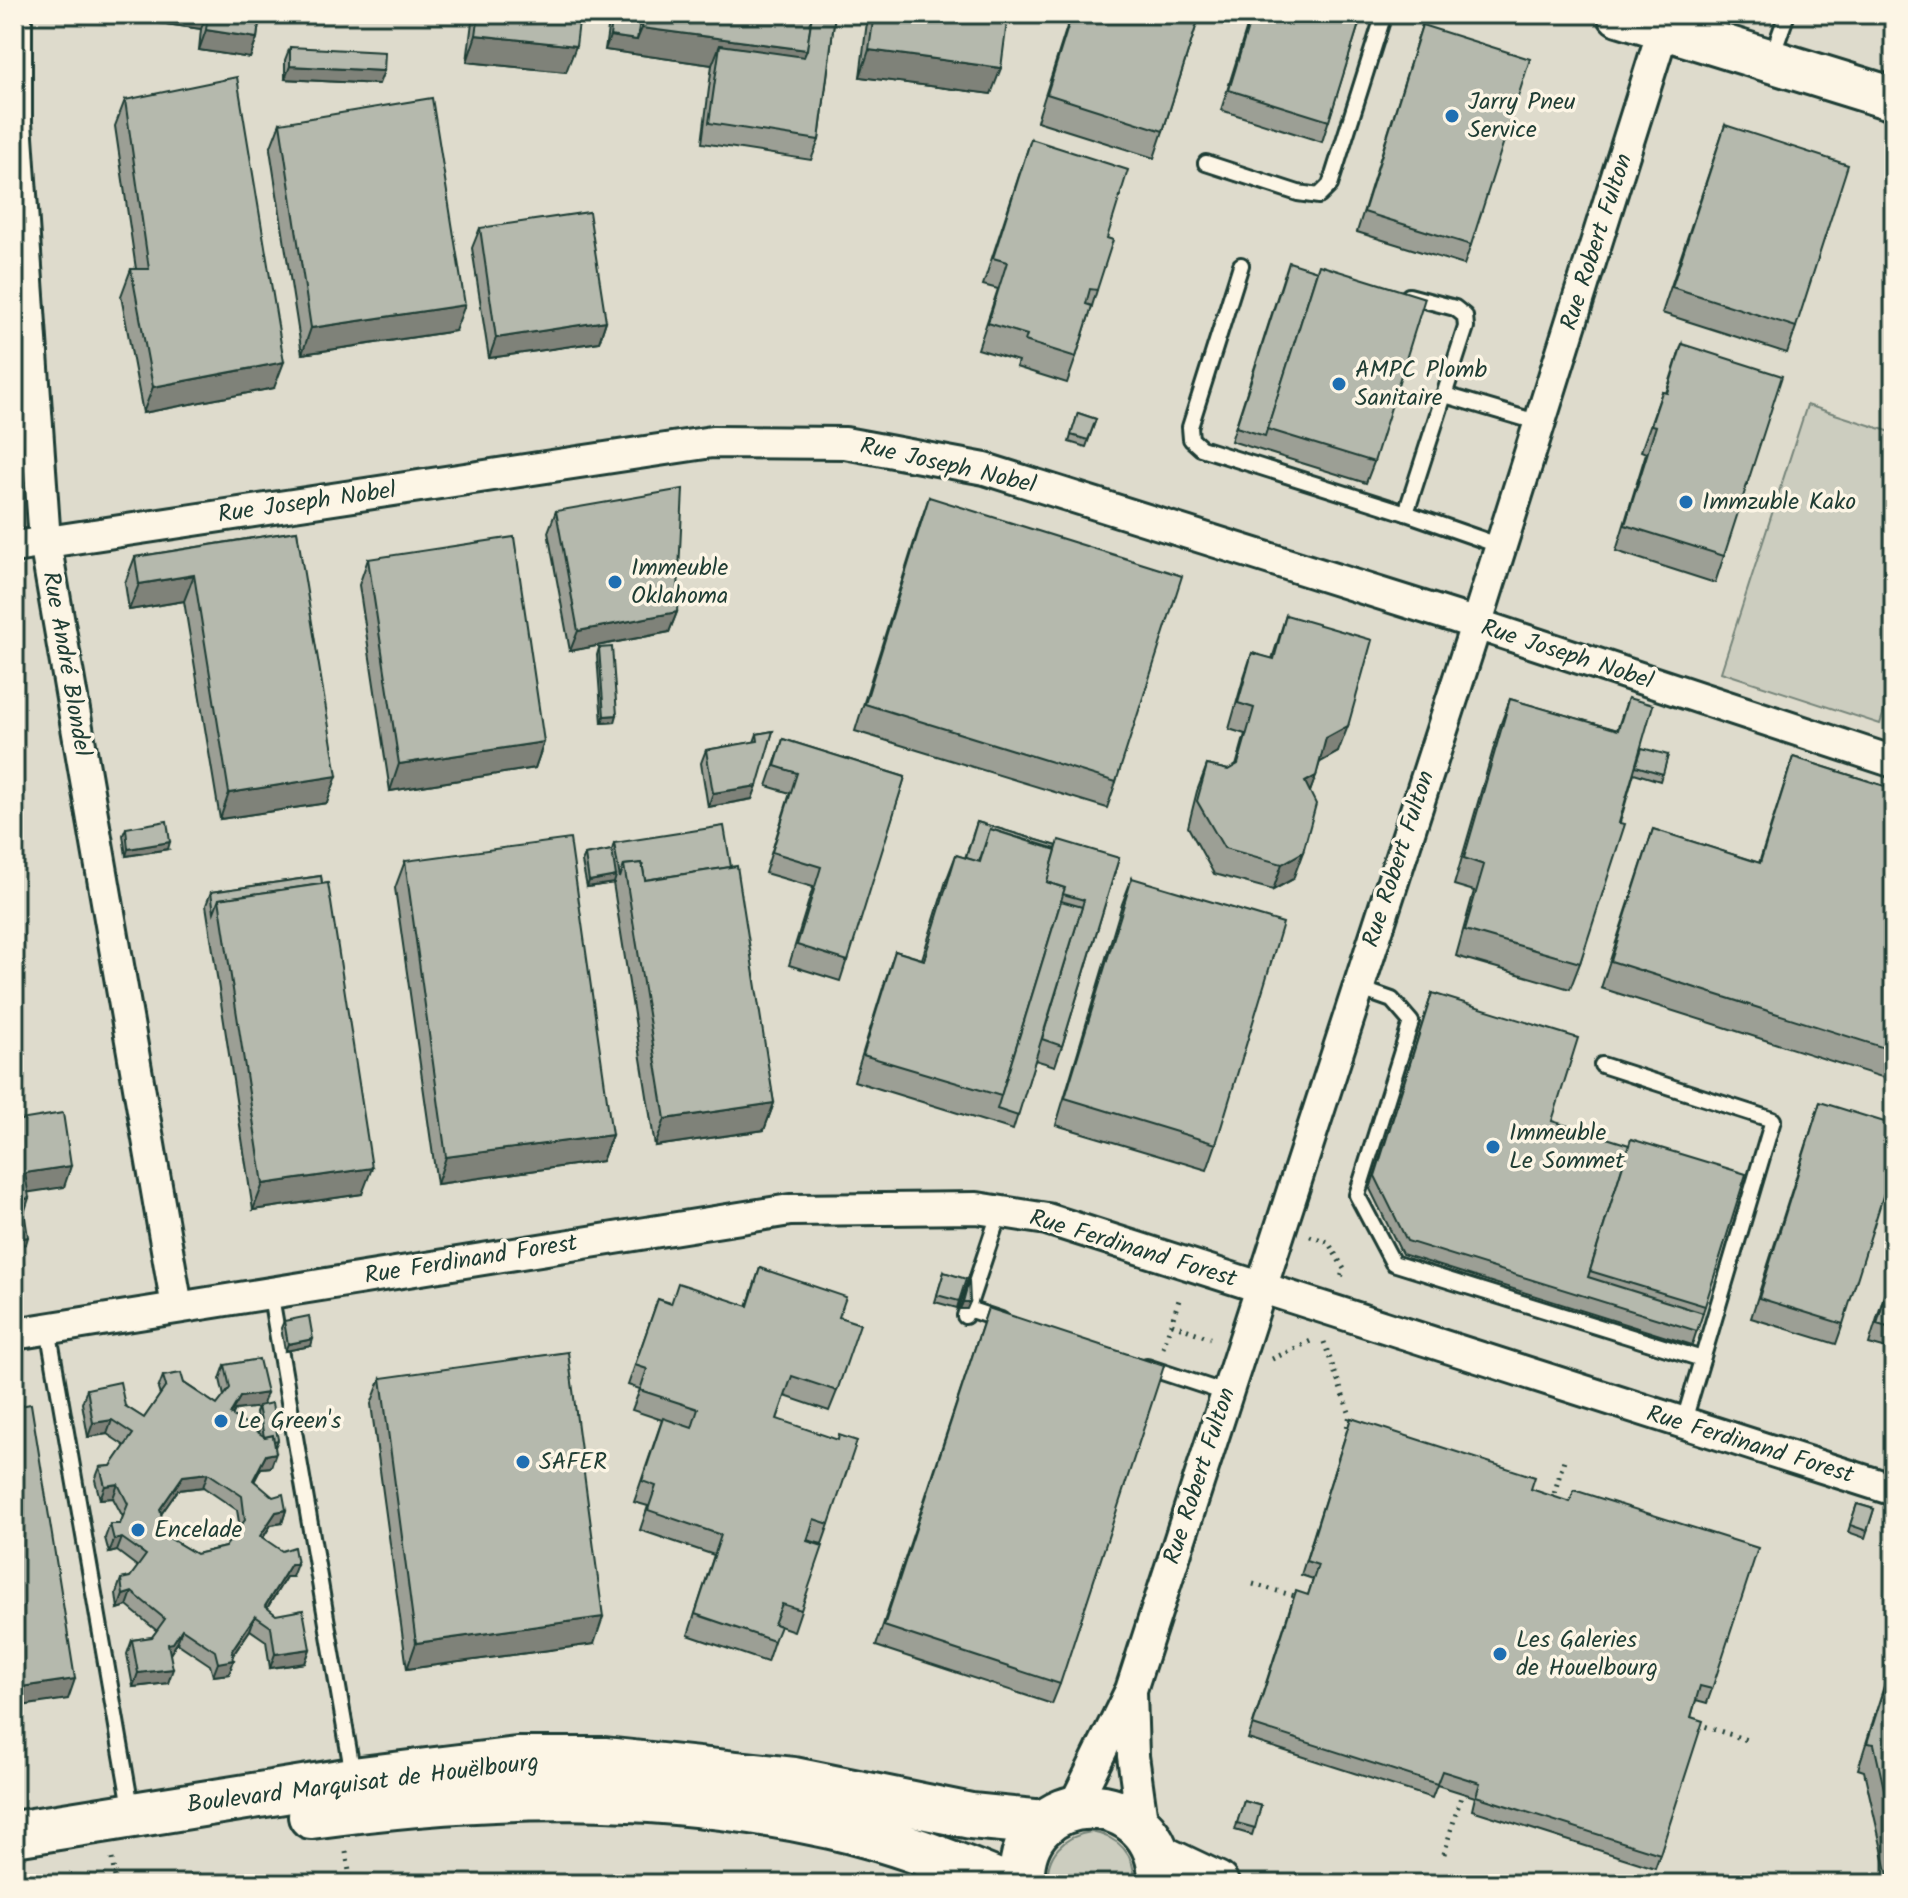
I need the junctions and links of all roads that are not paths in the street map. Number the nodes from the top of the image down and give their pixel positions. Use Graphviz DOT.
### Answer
graph roads {
  1 [pos="16,14"];
  2 [pos="1384,14"];
  3 [pos="1619,14"];
  4 [pos="1787,14"];
  5 [pos="1664,27"];
  6 [pos="1771,59"];
  7 [pos="1894,99"];
  8 [pos="1206,163"];
  9 [pos="1241,265"];
  10 [pos="1396,293"];
  11 [pos="1445,395"];
  12 [pos="1540,423"];
  13 [pos="1406,513"];
  14 [pos="45,542"];
  15 [pos="1501,546"];
  16 [pos="14,547"];
  17 [pos="1476,625"];
  18 [pos="1894,762"];
  19 [pos="1357,987"];
  20 [pos="1602,1065"];
  21 [pos="1000,1211"];
  22 [pos="1260,1287"];
  23 [pos="270,1291"];
  24 [pos="177,1307"];
  25 [pos="1011,1323"];
  26 [pos="48,1328"];
  27 [pos="14,1334"];
  28 [pos="1702,1359"];
  29 [pos="1127,1361"];
  30 [pos="1226,1393"];
  31 [pos="1683,1424"];
  32 [pos="1894,1490"];
  33 [pos="1131,1690"];
  34 [pos="353,1780"];
  35 [pos="1059,1816"];
  36 [pos="14,1834"];
  37 [pos="119,1848"];
  38 [pos="1154,1856"];
  39 [pos="14,1862"];
  40 [pos="1003,1884"];
  41 [pos="1022,1884"];
  42 [pos="1216,1884"];
  1 -- 14 [label="street, Rue André Blondel"];
  2 -- 8 [label="lane"];
  3 -- 5 [label="main road"];
  4 -- 6 [label="lane"];
  5 -- 6 [label="main road"];
  5 -- 12 [label="street, Rue Robert Fulton"];
  6 -- 7 [label="main road"];
  9 -- 13 [label="lane"];
  10 -- 11 [label="lane"];
  11 -- 12 [label="lane"];
  11 -- 13 [label="lane"];
  12 -- 15 [label="street, Rue Robert Fulton"];
  13 -- 15 [label="lane"];
  14 -- 16 [label="street, Rue Joseph Nobel"];
  14 -- 17 [label="street, Rue Joseph Nobel"];
  14 -- 24 [label="street, Rue André Blondel"];
  15 -- 17 [label="street, Rue Robert Fulton"];
  17 -- 18 [label="street, Rue Joseph Nobel"];
  17 -- 19 [label="street, Rue Robert Fulton"];
  19 -- 22 [label="street, Rue Robert Fulton"];
  19 -- 28 [label="lane"];
  20 -- 28 [label="lane"];
  21 -- 22 [label="street, Rue Ferdinand Forest"];
  21 -- 23 [label="street, Rue Ferdinand Forest"];
  21 -- 25 [label="lane"];
  22 -- 30 [label="street, Rue Robert Fulton"];
  22 -- 31 [label="street, Rue Ferdinand Forest"];
  23 -- 24 [label="street, Rue Ferdinand Forest"];
  23 -- 34 [label="lane"];
  24 -- 26 [label="street, Rue Ferdinand Forest"];
  26 -- 27 [label="street, Rue Ferdinand Forest"];
  26 -- 37 [label="lane"];
  28 -- 31 [label="lane"];
  29 -- 30 [label="lane"];
  30 -- 33 [label="street, Rue Robert Fulton"];
  31 -- 32 [label="street, Rue Ferdinand Forest"];
  33 -- 35 [label="street, Rue Robert Fulton"];
  33 -- 38 [label="street, Rue Robert Fulton"];
  34 -- 35 [label="main road, Boulevard Marquisat de Houëlbourg"];
  34 -- 37 [label="main road, Boulevard Marquisat de Houëlbourg"];
  35 -- 38 [label="main road, Boulevard Marquisat de Houëlbourg"];
  35 -- 41 [label="main road"];
  36 -- 37 [label="main road, Boulevard Marquisat de Houëlbourg"];
  37 -- 39 [label="main road, Boulevard Marquisat de Houëlbourg"];
  37 -- 40 [label="main road, Boulevard Marquisat de Houëlbourg"];
  38 -- 42 [label="main road"];
}
